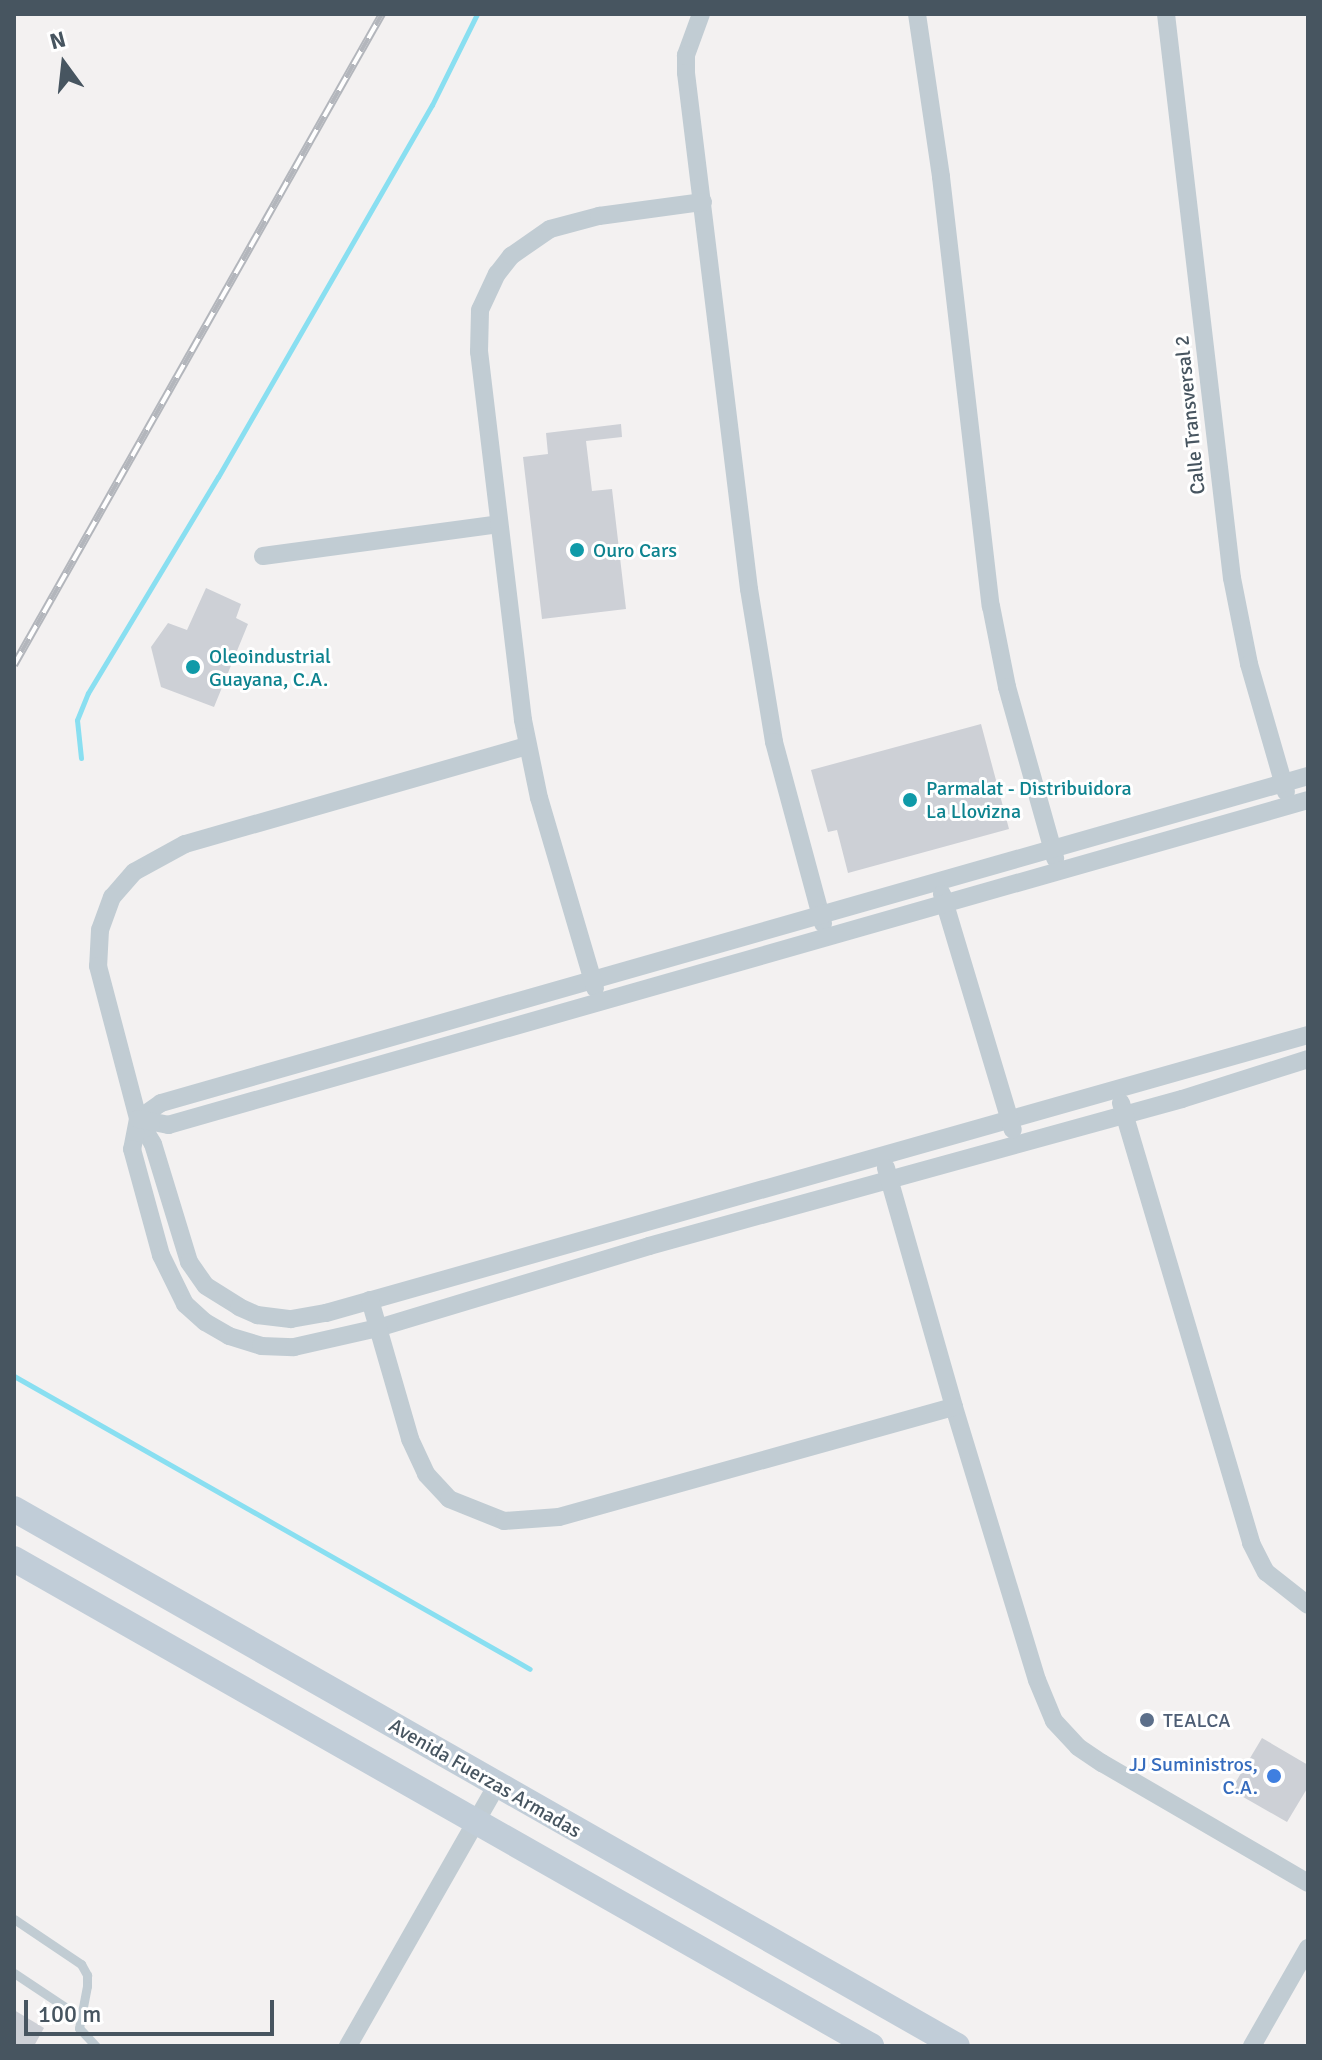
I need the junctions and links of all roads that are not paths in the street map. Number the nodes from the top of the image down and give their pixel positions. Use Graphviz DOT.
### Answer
graph roads {
  1 [pos="701,14"];
  2 [pos="917,14"];
  3 [pos="1166,14"];
  4 [pos="703,202"];
  5 [pos="499,524"];
  6 [pos="263,556"];
  7 [pos="527,746"];
  8 [pos="1308,776"];
  9 [pos="1283,783"];
  10 [pos="1308,800"];
  11 [pos="1289,805"];
  12 [pos="1052,849"];
  13 [pos="1059,872"];
  14 [pos="938,881"];
  15 [pos="945,903"];
  16 [pos="820,914"];
  17 [pos="826,937"];
  18 [pos="592,979"];
  19 [pos="599,1001"];
  20 [pos="1308,1035"];
  21 [pos="1308,1059"];
  22 [pos="1118,1090"];
  23 [pos="1124,1112"];
  24 [pos="138,1119"];
  25 [pos="1010,1119"];
  26 [pos="1017,1144"];
  27 [pos="882,1156"];
  28 [pos="890,1180"];
  29 [pos="642,1221"];
  30 [pos="649,1246"];
  31 [pos="182,1249"];
  32 [pos="161,1255"];
  33 [pos="370,1300"];
  34 [pos="378,1328"];
  35 [pos="954,1407"];
  36 [pos="14,1509"];
  37 [pos="14,1559"];
  38 [pos="1308,1605"];
  39 [pos="497,1785"];
  40 [pos="475,1822"];
  41 [pos="1308,1883"];
  42 [pos="14,1919"];
  43 [pos="1308,1948"];
  44 [pos="14,1973"];
  45 [pos="80,2017"];
  46 [pos="96,2046"];
  47 [pos="348,2046"];
  48 [pos="871,2046"];
  49 [pos="957,2046"];
  50 [pos="1252,2046"];
  1 -- 4 [label="street"];
  2 -- 12 [label="street"];
  3 -- 9 [label="street, Calle Transversal 2"];
  4 -- 5 [label="street"];
  4 -- 16 [label="street"];
  5 -- 6 [label="street"];
  5 -- 7 [label="street"];
  7 -- 18 [label="street"];
  7 -- 24 [label="street"];
  8 -- 9 [label="street"];
  9 -- 11 [label="street, Calle Transversal 2"];
  9 -- 12 [label="street"];
  10 -- 11 [label="street"];
  11 -- 13 [label="street"];
  12 -- 13 [label="street"];
  12 -- 14 [label="street"];
  13 -- 15 [label="street"];
  14 -- 15 [label="street"];
  14 -- 16 [label="street"];
  15 -- 17 [label="street"];
  15 -- 25 [label="street"];
  16 -- 17 [label="street"];
  16 -- 18 [label="street"];
  17 -- 19 [label="street"];
  18 -- 19 [label="street"];
  18 -- 24 [label="street"];
  19 -- 24 [label="street"];
  20 -- 22 [label="street"];
  21 -- 23 [label="street"];
  22 -- 23 [label="street"];
  22 -- 25 [label="street"];
  23 -- 26 [label="street"];
  23 -- 38 [label="street"];
  24 -- 31 [label="street"];
  24 -- 32 [label="street"];
  25 -- 26 [label="street"];
  25 -- 27 [label="street"];
  26 -- 28 [label="street"];
  27 -- 28 [label="street"];
  27 -- 29 [label="street"];
  28 -- 30 [label="street"];
  28 -- 35 [label="street"];
  29 -- 30 [label="street"];
  29 -- 33 [label="street"];
  30 -- 34 [label="street"];
  31 -- 32 [label="street"];
  31 -- 33 [label="street"];
  32 -- 34 [label="street"];
  33 -- 34 [label="street"];
  34 -- 35 [label="street"];
  35 -- 41 [label="street"];
  36 -- 39 [label="street, Avenida Fuerzas Armadas"];
  37 -- 40 [label="street"];
  39 -- 40 [label="street"];
  39 -- 49 [label="street, Avenida Fuerzas Armadas"];
  40 -- 47 [label="street"];
  40 -- 48 [label="street"];
  42 -- 45 [label="lane"];
  43 -- 50 [label="street"];
  44 -- 45 [label="lane"];
  45 -- 46 [label="lane"];
}
